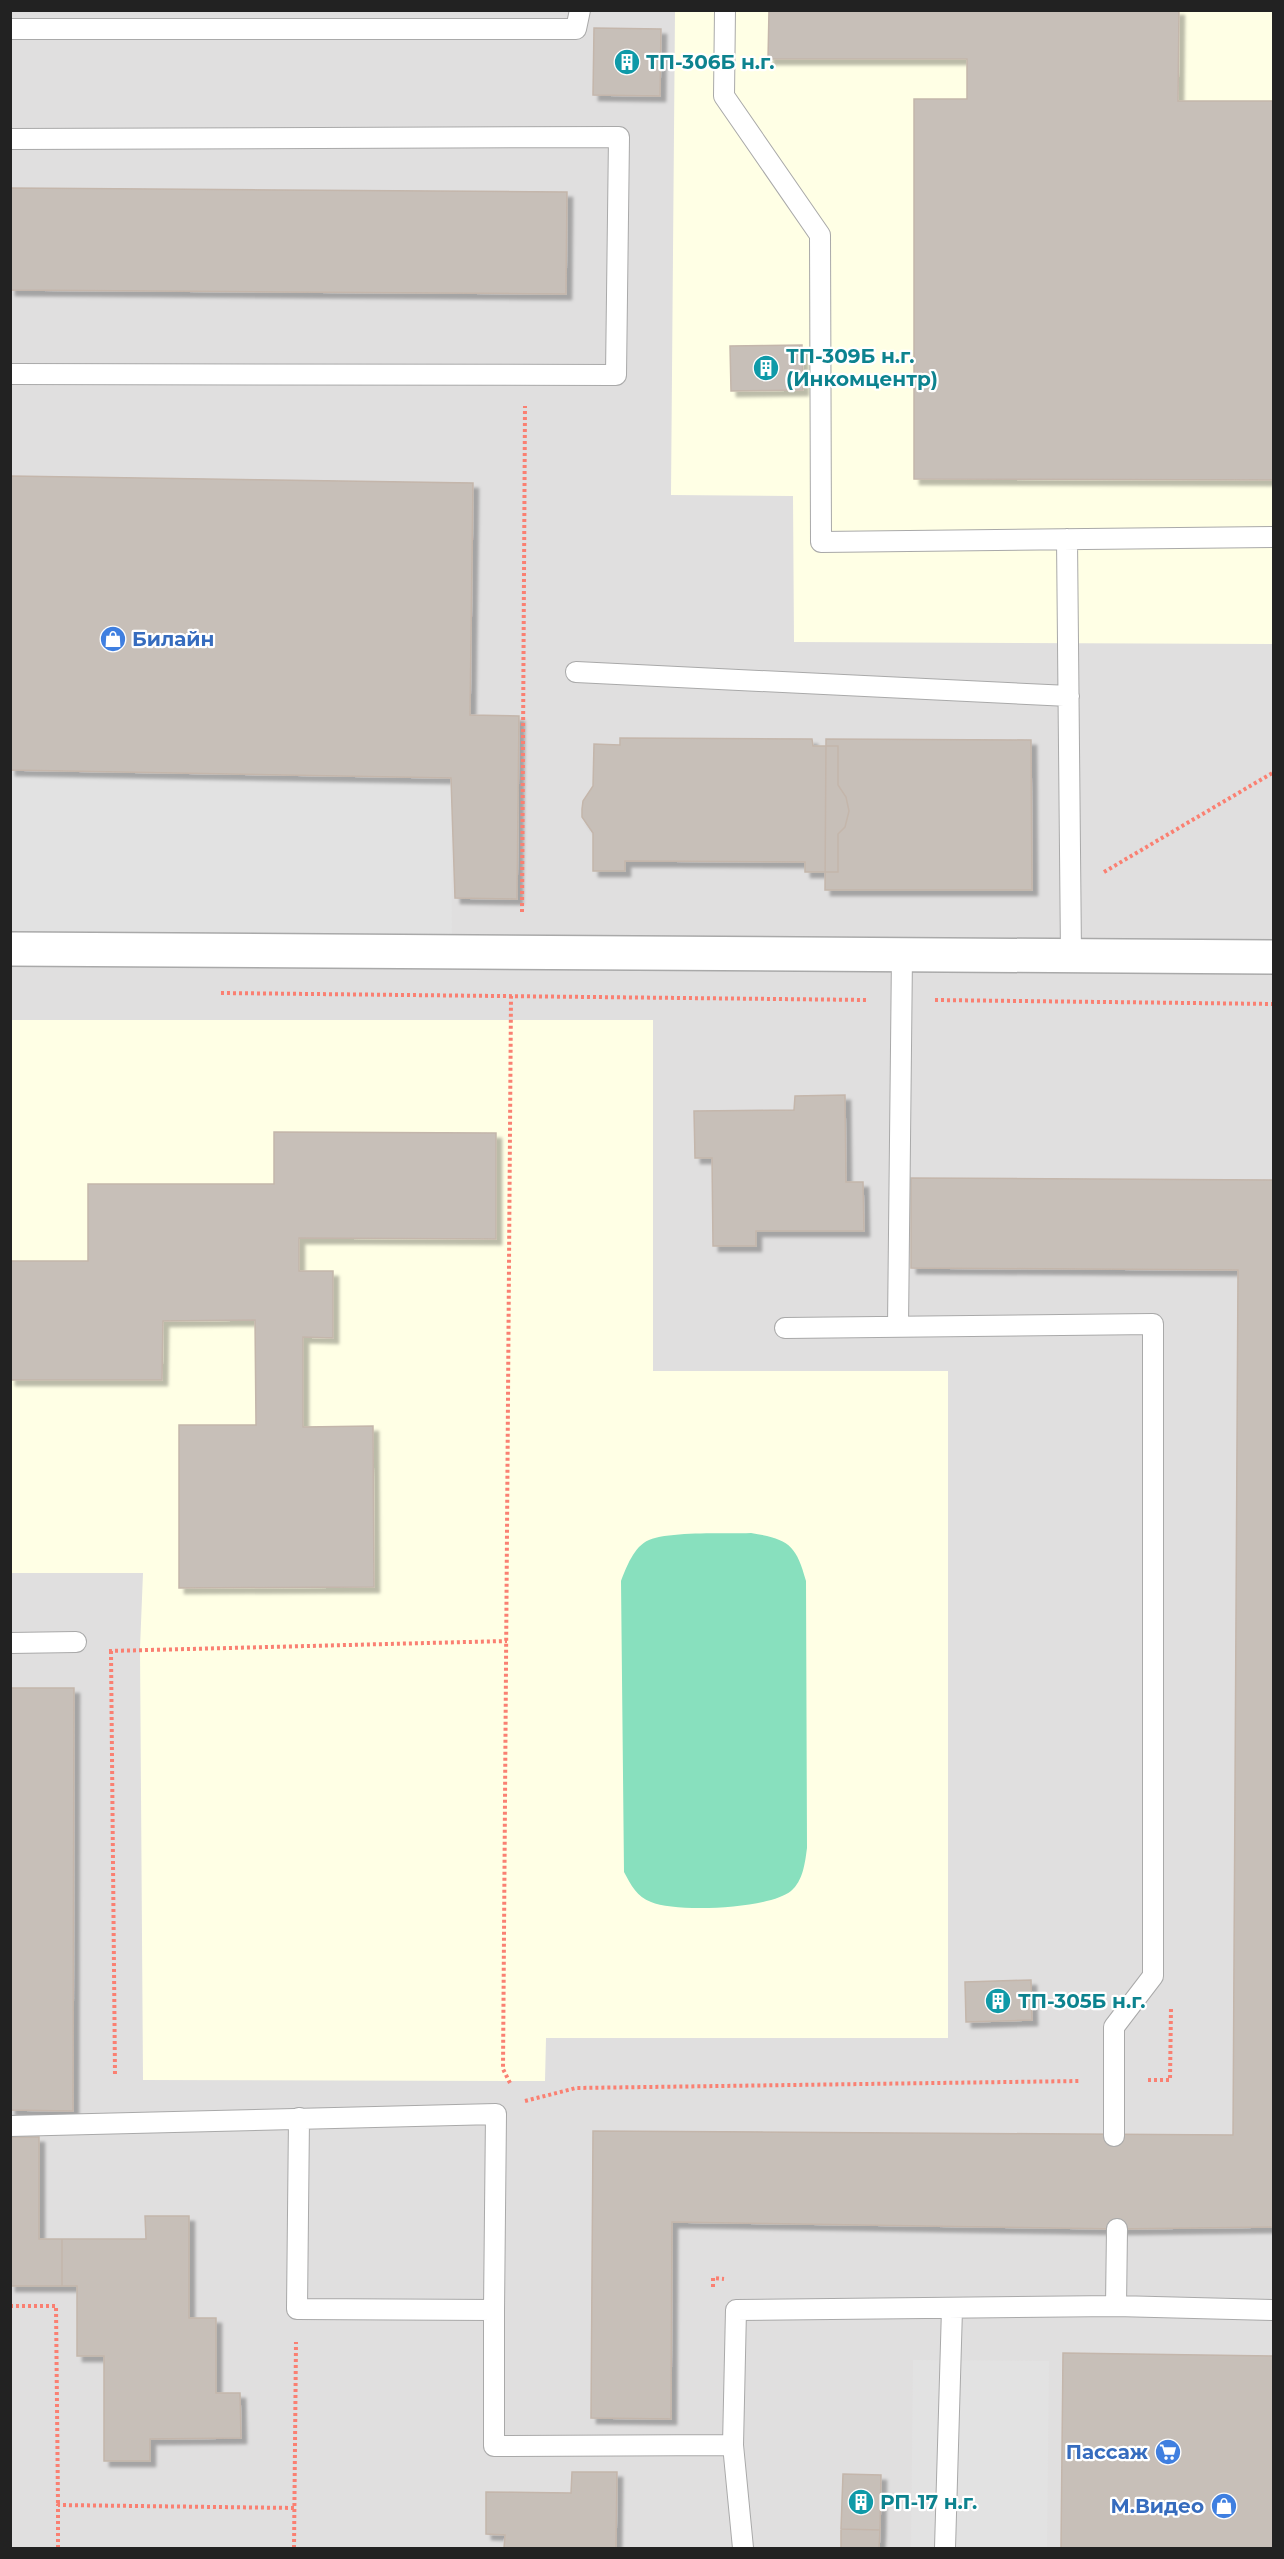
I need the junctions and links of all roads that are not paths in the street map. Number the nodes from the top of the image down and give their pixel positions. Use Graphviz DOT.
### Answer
graph roads {
  1 [pos="580,10"];
  2 [pos="725,10"];
  3 [pos="10,29"];
  4 [pos="10,139"];
  5 [pos="10,374"];
  6 [pos="1274,537"];
  7 [pos="1068,539"];
  8 [pos="576,672"];
  9 [pos="1068,696"];
  10 [pos="10,949"];
  11 [pos="902,955"];
  12 [pos="1071,955"];
  13 [pos="1274,957"];
  14 [pos="898,1326"];
  15 [pos="785,1329"];
  16 [pos="76,1642"];
  17 [pos="10,1643"];
  18 [pos="299,2118"];
  19 [pos="10,2126"];
  20 [pos="1114,2136"];
  21 [pos="1117,2229"];
  22 [pos="1116,2306"];
  23 [pos="952,2309"];
  24 [pos="494,2310"];
  25 [pos="1274,2310"];
  26 [pos="733,2445"];
  27 [pos="743,2548"];
  28 [pos="945,2548"];
  1 -- 3 [label="lane"];
  2 -- 7 [label="lane"];
  4 -- 5 [label="lane"];
  6 -- 7 [label="lane"];
  7 -- 9 [label="lane"];
  8 -- 9 [label="lane"];
  9 -- 12 [label="lane"];
  10 -- 11 [label="street"];
  11 -- 12 [label="street"];
  11 -- 14 [label="lane"];
  12 -- 13 [label="street"];
  14 -- 15 [label="lane"];
  14 -- 20 [label="lane"];
  16 -- 17 [label="lane"];
  18 -- 19 [label="lane"];
  18 -- 24 [label="lane"];
  18 -- 24 [label="lane"];
  21 -- 22 [label="lane"];
  22 -- 23 [label="lane"];
  22 -- 25 [label="lane"];
  23 -- 26 [label="lane"];
  23 -- 28 [label="lane"];
  24 -- 26 [label="lane"];
  26 -- 27 [label="lane"];
}
